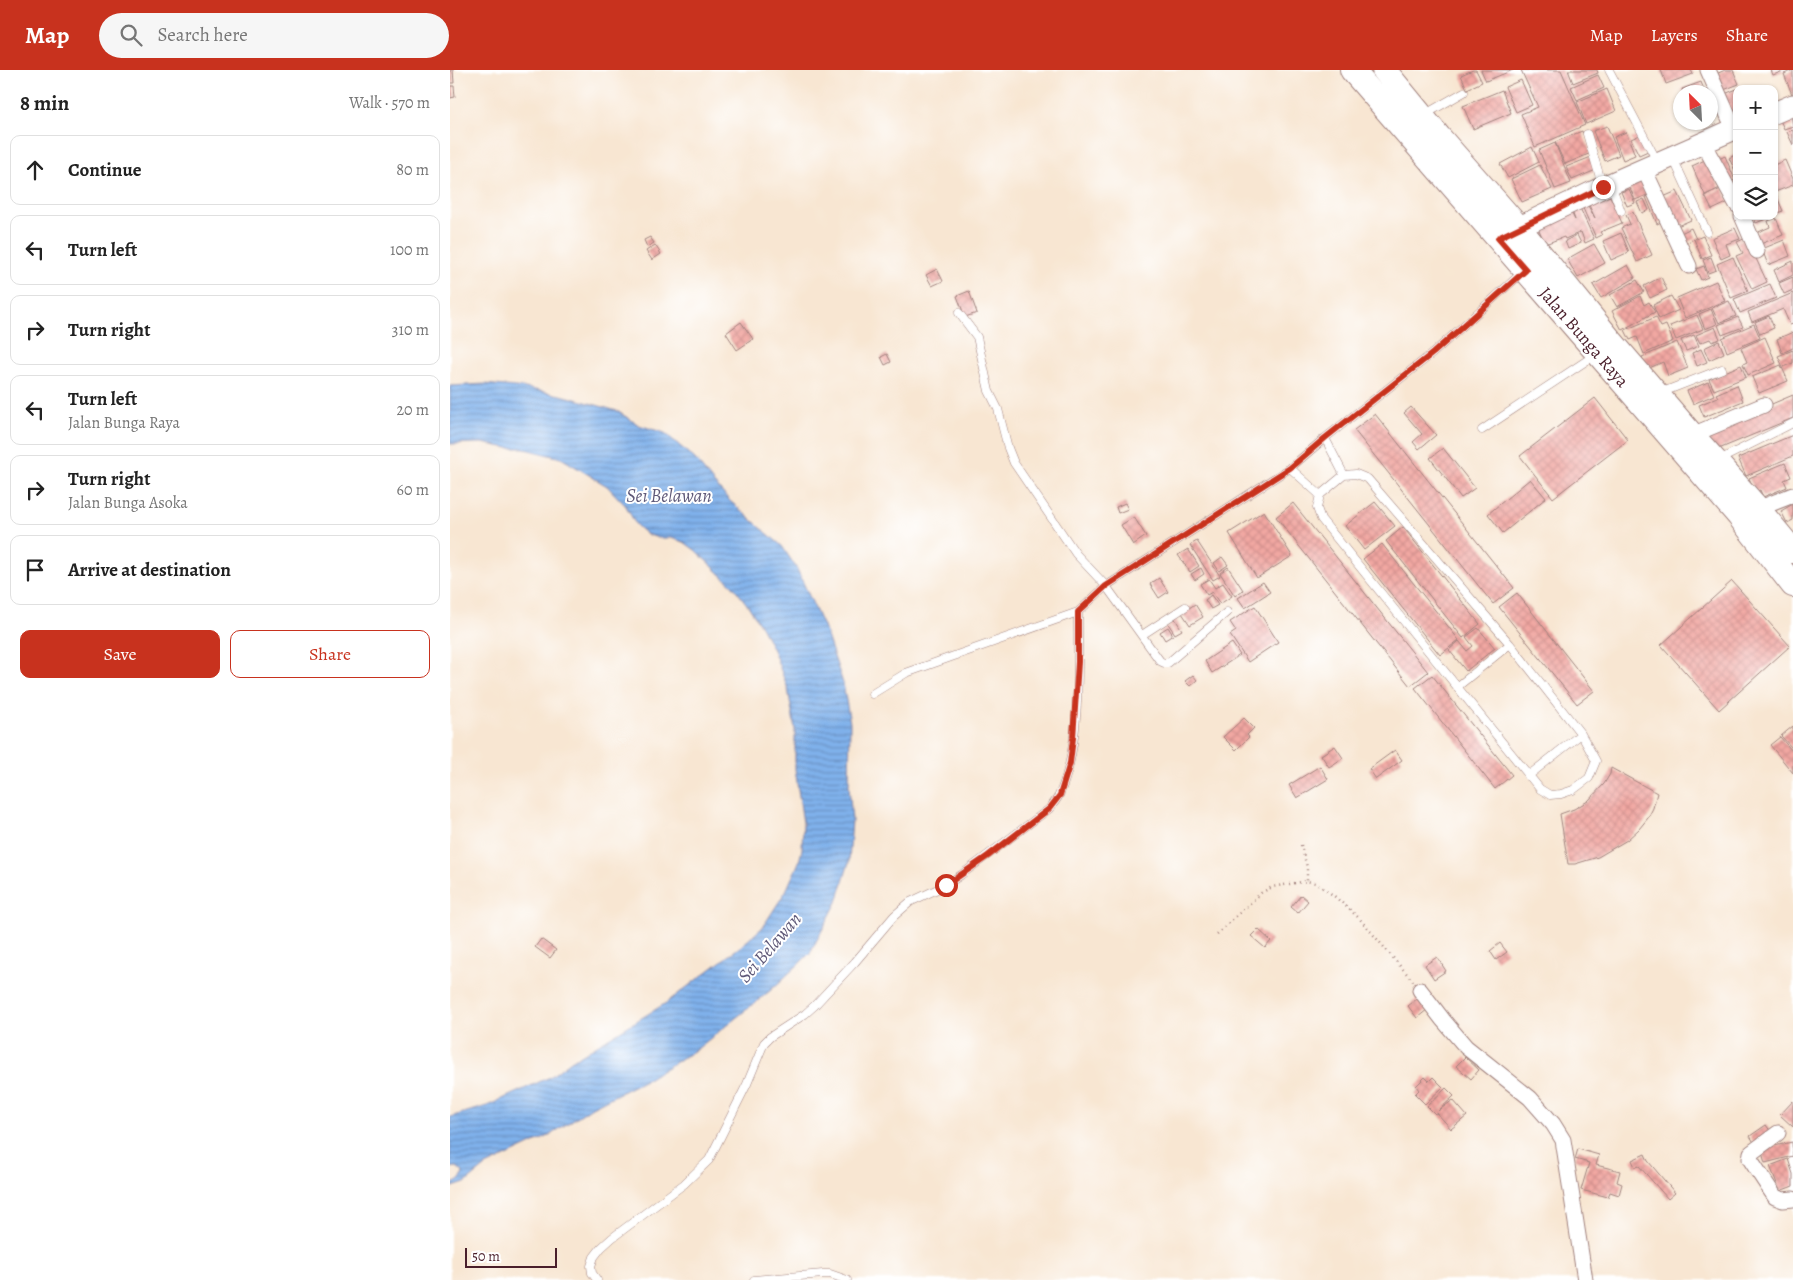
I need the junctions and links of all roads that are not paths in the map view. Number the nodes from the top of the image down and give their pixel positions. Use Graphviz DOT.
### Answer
graph roads {
  1 [pos="1352,70"];
  2 [pos="1384,70"];
  3 [pos="1609,70"];
  4 [pos="1708,70"];
  5 [pos="1464,92"];
  6 [pos="1793,105"];
  7 [pos="1778,111"];
  8 [pos="1412,122"];
  9 [pos="1733,125"];
  10 [pos="1733,130"];
  11 [pos="1586,134"];
  12 [pos="1703,143"];
  13 [pos="1658,163"];
  14 [pos="1607,185"];
  15 [pos="1733,198"];
  16 [pos="1621,211"];
  17 [pos="1744,220"];
  18 [pos="1519,228"];
  19 [pos="1707,232"];
  20 [pos="1498,238"];
  21 [pos="1757,251"];
  22 [pos="1689,266"];
  23 [pos="1526,270"];
  24 [pos="959,313"];
  25 [pos="1604,347"];
  26 [pos="1722,370"];
  27 [pos="1656,394"];
  28 [pos="1764,405"];
  29 [pos="1793,423"];
  30 [pos="1482,430"];
  31 [pos="1692,435"];
  32 [pos="1325,438"];
  33 [pos="1716,462"];
  34 [pos="1290,468"];
  35 [pos="1344,475"];
  36 [pos="1320,495"];
  37 [pos="1793,495"];
  38 [pos="1749,512"];
  39 [pos="1793,551"];
  40 [pos="1793,585"];
  41 [pos="1106,586"];
  42 [pos="1185,607"];
  43 [pos="1078,612"];
  44 [pos="1227,612"];
  45 [pos="1142,636"];
  46 [pos="1510,644"];
  47 [pos="1457,687"];
  48 [pos="872,694"];
  49 [pos="1581,734"];
  50 [pos="1528,776"];
  51 [pos="1420,990"];
  52 [pos="1778,1133"];
  53 [pos="1793,1199"];
  54 [pos="597,1280"];
  55 [pos="754,1280"];
  56 [pos="847,1280"];
  57 [pos="1585,1280"];
  1 -- 8 [label="main road, Jalan Bunga Raya"];
  2 -- 8 [label="main road, Jalan Bunga Raya"];
  3 -- 13 [label="lane"];
  4 -- 9 [label="street"];
  5 -- 8 [label="lane"];
  6 -- 7 [label="street"];
  8 -- 18 [label="main road, Jalan Bunga Raya"];
  8 -- 20 [label="main road, Jalan Bunga Raya"];
  10 -- 12 [label="street"];
  11 -- 14 [label="lane"];
  12 -- 13 [label="street"];
  12 -- 15 [label="street"];
  13 -- 14 [label="street"];
  13 -- 19 [label="lane"];
  13 -- 22 [label="street"];
  14 -- 16 [label="lane"];
  14 -- 18 [label="street"];
  17 -- 21 [label="street"];
  18 -- 20 [label="street"];
  18 -- 25 [label="main road, Jalan Bunga Raya"];
  20 -- 23 [label="main road, Jalan Bunga Raya"];
  23 -- 25 [label="main road, Jalan Bunga Raya"];
  23 -- 32 [label="lane"];
  24 -- 41 [label="lane"];
  25 -- 27 [label="main road, Jalan Bunga Raya"];
  25 -- 30 [label="lane"];
  25 -- 38 [label="main road, Jalan Bunga Raya"];
  26 -- 27 [label="lane"];
  27 -- 31 [label="main road, Jalan Bunga Raya"];
  28 -- 31 [label="street"];
  29 -- 33 [label="lane"];
  31 -- 33 [label="main road, Jalan Bunga Raya"];
  32 -- 34 [label="lane"];
  32 -- 35 [label="lane"];
  33 -- 38 [label="main road, Jalan Bunga Raya"];
  34 -- 36 [label="lane"];
  34 -- 41 [label="lane"];
  35 -- 36 [label="lane"];
  35 -- 46 [label="lane"];
  36 -- 47 [label="lane"];
  37 -- 38 [label="street"];
  38 -- 39 [label="main road, Jalan Bunga Raya"];
  38 -- 40 [label="main road, Jalan Bunga Raya"];
  41 -- 43 [label="lane"];
  41 -- 45 [label="lane"];
  42 -- 45 [label="lane"];
  43 -- 48 [label="lane"];
  43 -- 54 [label="lane"];
  44 -- 45 [label="lane"];
  46 -- 47 [label="lane"];
  46 -- 49 [label="lane"];
  47 -- 50 [label="lane"];
  49 -- 50 [label="lane"];
  49 -- 50 [label="lane"];
  51 -- 57 [label="street"];
  52 -- 53 [label="street"];
  55 -- 56 [label="lane"];
}
